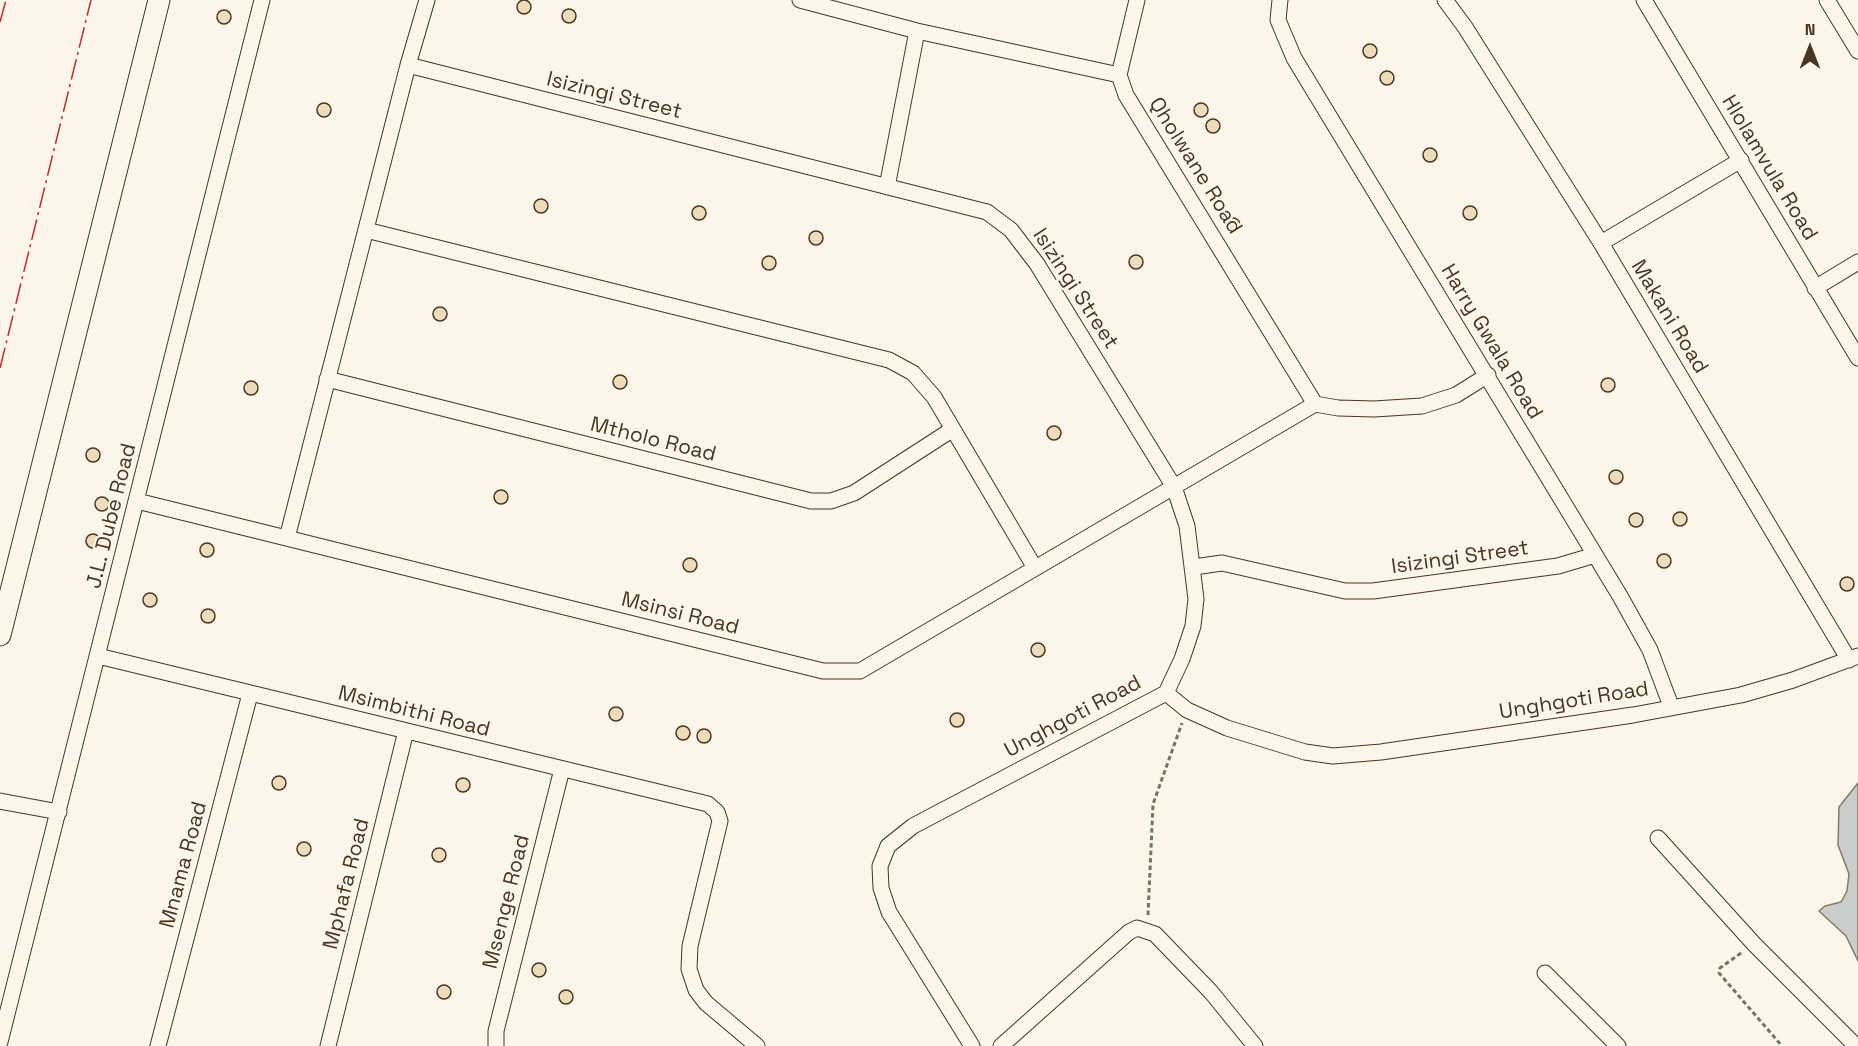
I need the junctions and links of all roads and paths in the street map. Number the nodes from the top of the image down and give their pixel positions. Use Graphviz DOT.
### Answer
graph roads {
  1 [pos="159,0"];
  2 [pos="262,0"];
  3 [pos="427,0"];
  4 [pos="800,0"];
  5 [pos="1137,0"];
  6 [pos="1280,0"];
  7 [pos="1445,0"];
  8 [pos="1644,0"];
  9 [pos="1827,0"];
  10 [pos="917,31"];
  11 [pos="1858,51"];
  12 [pos="408,65"];
  13 [pos="1119,75"];
  14 [pos="1742,160"];
  15 [pos="887,187"];
  16 [pos="366,230"];
  17 [pos="1600,243"];
  18 [pos="1858,262"];
  19 [pos="1815,288"];
  20 [pos="1858,358"];
  21 [pos="1488,375"];
  22 [pos="327,379"];
  23 [pos="1315,404"];
  24 [pos="953,429"];
  25 [pos="1174,487"];
  26 [pos="138,501"];
  27 [pos="287,538"];
  28 [pos="1595,555"];
  29 [pos="1194,567"];
  30 [pos="1035,568"];
  31 [pos="0,635"];
  32 [pos="98,656"];
  33 [pos="1854,658"];
  34 [pos="1166,693"];
  35 [pos="250,694"];
  36 [pos="1671,706"];
  37 [pos="1187,710"];
  38 [pos="406,732"];
  39 [pos="562,769"];
  40 [pos="0,801"];
  41 [pos="59,812"];
  42 [pos="1658,838"];
  43 [pos="1147,929"];
  44 [pos="1754,945"];
  45 [pos="1545,973"];
  46 [pos="0,1042"];
  47 [pos="158,1046"];
  48 [pos="328,1046"];
  49 [pos="496,1046"];
  50 [pos="757,1046"];
  51 [pos="972,1046"];
  52 [pos="1001,1046"];
  53 [pos="1255,1046"];
  54 [pos="1618,1046"];
  55 [pos="1782,1046"];
  56 [pos="1856,1046"];
  1 -- 31 [label="street"];
  2 -- 26 [label="street, J.L. Dube Road"];
  3 -- 12 [label="street"];
  4 -- 10 [label="street"];
  5 -- 13 [label="street"];
  6 -- 21 [label="street, Harry Gwala Road"];
  7 -- 17 [label="street, Makani Road"];
  8 -- 14 [label="street, Hlolamvula Road"];
  9 -- 11 [label="street"];
  10 -- 13 [label="street"];
  10 -- 15 [label="street"];
  12 -- 15 [label="street, Isizingi Street"];
  12 -- 16 [label="street"];
  13 -- 23 [label="street, Qholwane Road"];
  14 -- 17 [label="street"];
  14 -- 19 [label="street, Hlolamvula Road"];
  15 -- 25 [label="street, Isizingi Street"];
  16 -- 22 [label="street"];
  16 -- 24 [label="street"];
  17 -- 33 [label="street, Makani Road"];
  18 -- 19 [label="street"];
  19 -- 20 [label="street, Hlolamvula Road"];
  21 -- 23 [label="street"];
  21 -- 28 [label="street, Harry Gwala Road"];
  22 -- 24 [label="street, Mtholo Road"];
  22 -- 27 [label="street"];
  23 -- 25 [label="street, Msinsi Road"];
  24 -- 30 [label="street"];
  25 -- 29 [label="street, Isizingi Street"];
  25 -- 30 [label="street, Msinsi Road"];
  26 -- 27 [label="street, Msinsi Road"];
  26 -- 32 [label="street, J.L. Dube Road"];
  27 -- 30 [label="street, Msinsi Road"];
  28 -- 29 [label="street, Isizingi Street"];
  28 -- 36 [label="street, Harry Gwala Road"];
  29 -- 34 [label="street"];
  32 -- 35 [label="street, Msimbithi Road"];
  32 -- 41 [label="street, J.L. Dube Road"];
  33 -- 36 [label="street, Unghgoti Road"];
  34 -- 37 [label="street, Unghgoti Road"];
  34 -- 51 [label="street, Unghgoti Road"];
  35 -- 38 [label="street, Msimbithi Road"];
  35 -- 47 [label="street, Mnama Road"];
  36 -- 37 [label="street, Unghgoti Road"];
  37 -- 43 [label="path"];
  38 -- 39 [label="street, Msimbithi Road"];
  38 -- 48 [label="street, Mphafa Road"];
  39 -- 49 [label="street, Msenge Road"];
  39 -- 50 [label="street, Msimbithi Road"];
  40 -- 41 [label="street"];
  41 -- 46 [label="street, J.L. Dube Road"];
  42 -- 44 [label="street"];
  43 -- 52 [label="street"];
  43 -- 53 [label="street"];
  44 -- 55 [label="path"];
  44 -- 56 [label="street"];
  45 -- 54 [label="street"];
}
